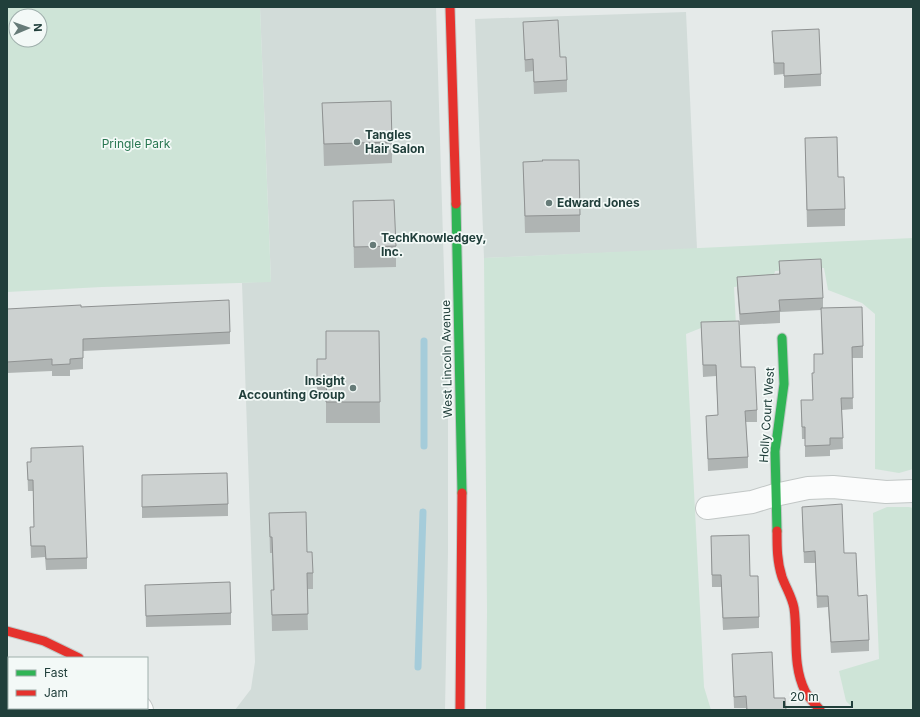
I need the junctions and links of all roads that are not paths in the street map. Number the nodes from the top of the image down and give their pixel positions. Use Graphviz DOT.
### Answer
graph roads {
  1 [pos="450,7"];
  2 [pos="782,338"];
  3 [pos="913,491"];
  4 [pos="775,495"];
  5 [pos="707,508"];
  6 [pos="7,631"];
  7 [pos="78,657"];
  8 [pos="460,710"];
  9 [pos="820,710"];
  1 -- 8 [label="street, West Lincoln Avenue"];
  2 -- 4 [label="street, Holly Court West"];
  3 -- 4 [label="street"];
  4 -- 5 [label="street"];
  4 -- 9 [label="street, Holly Court West"];
  6 -- 7 [label="street"];
}
